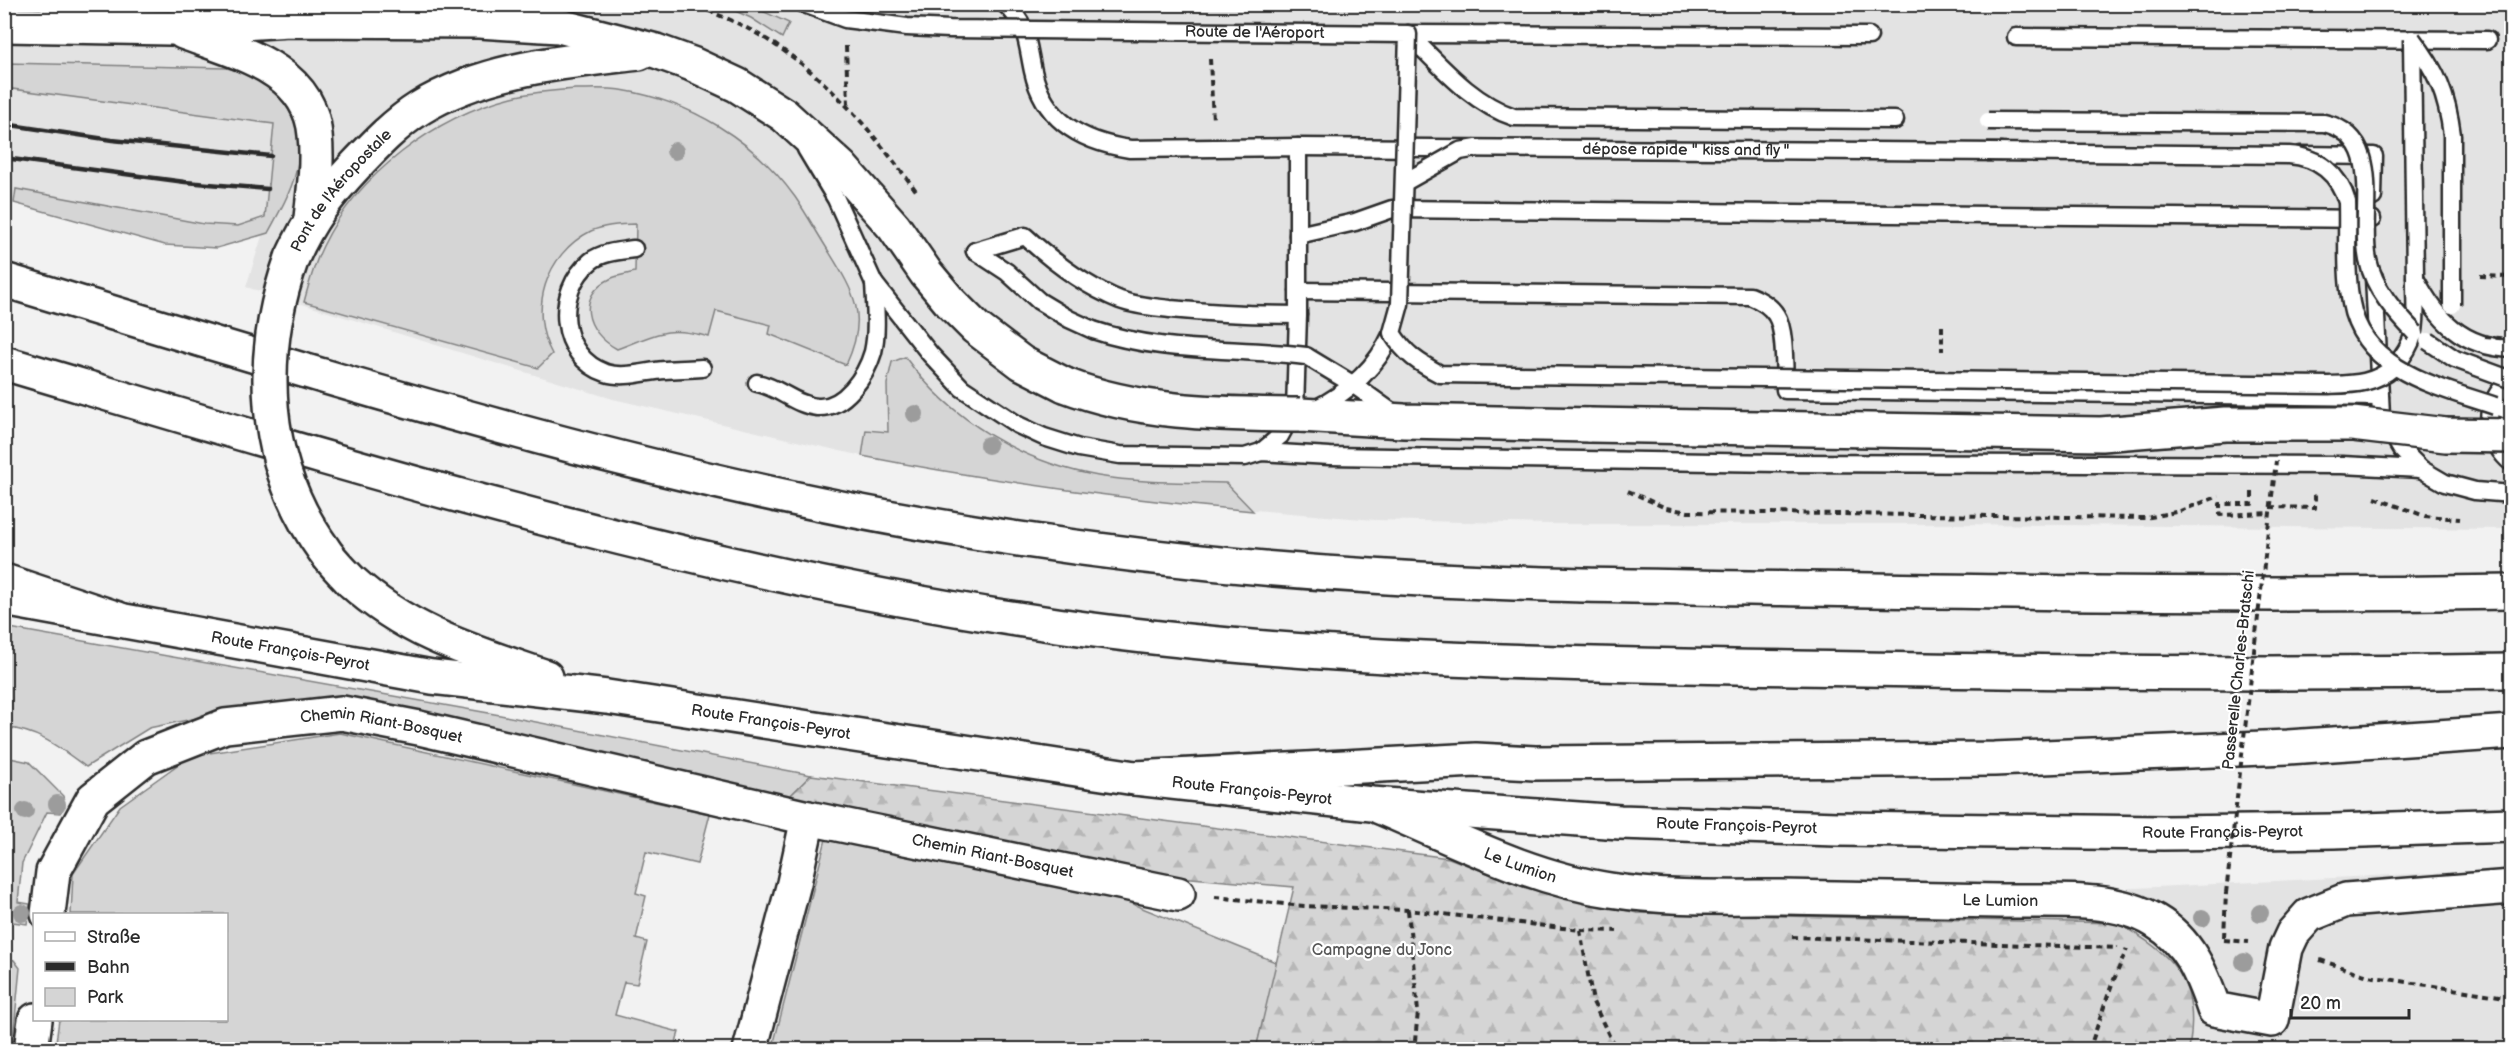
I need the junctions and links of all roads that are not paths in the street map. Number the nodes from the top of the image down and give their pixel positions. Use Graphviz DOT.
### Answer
graph roads {
  1 [pos="488,4"];
  2 [pos="804,4"];
  3 [pos="1005,4"];
  4 [pos="4,25"];
  5 [pos="559,26"];
  6 [pos="170,28"];
  7 [pos="1408,34"];
  8 [pos="1869,36"];
  9 [pos="2016,37"];
  10 [pos="2412,39"];
  11 [pos="2487,40"];
  12 [pos="656,51"];
  13 [pos="784,115"];
  14 [pos="1895,120"];
  15 [pos="1988,121"];
  16 [pos="1298,147"];
  17 [pos="1894,151"];
  18 [pos="1987,152"];
  19 [pos="1405,182"];
  20 [pos="311,218"];
  21 [pos="2372,219"];
  22 [pos="1298,236"];
  23 [pos="634,249"];
  24 [pos="2415,278"];
  25 [pos="4,280"];
  26 [pos="874,283"];
  27 [pos="1299,291"];
  28 [pos="2452,305"];
  29 [pos="1298,315"];
  30 [pos="2444,321"];
  31 [pos="1392,333"];
  32 [pos="2422,337"];
  33 [pos="2477,344"];
  34 [pos="2511,349"];
  35 [pos="4,363"];
  36 [pos="2394,367"];
  37 [pos="702,368"];
  38 [pos="2511,378"];
  39 [pos="758,383"];
  40 [pos="1354,384"];
  41 [pos="2380,397"];
  42 [pos="1300,415"];
  43 [pos="2508,419"];
  44 [pos="1404,421"];
  45 [pos="1261,452"];
  46 [pos="2511,463"];
  47 [pos="2421,470"];
  48 [pos="2511,494"];
  49 [pos="4,581"];
  50 [pos="2511,592"];
  51 [pos="4,599"];
  52 [pos="118,619"];
  53 [pos="2511,671"];
  54 [pos="607,697"];
  55 [pos="2511,732"];
  56 [pos="1135,778"];
  57 [pos="1372,804"];
  58 [pos="808,818"];
  59 [pos="2511,825"];
  60 [pos="2511,887"];
  61 [pos="1178,894"];
  62 [pos="48,913"];
  63 [pos="35,1021"];
  64 [pos="31,1050"];
  65 [pos="750,1050"];
  1 -- 5 [label="lane"];
  2 -- 7 [label="lane, Route de l'Aéroport, bridge"];
  3 -- 16 [label="lane"];
  4 -- 6 [label="main road"];
  5 -- 6 [label="main road"];
  5 -- 12 [label="main road"];
  6 -- 20 [label="main road"];
  7 -- 8 [label="lane, Route de l'Aéroport"];
  7 -- 14 [label="lane"];
  7 -- 19 [label="lane, bridge"];
  9 -- 10 [label="lane"];
  10 -- 11 [label="lane"];
  10 -- 24 [label="lane, bridge"];
  10 -- 28 [label="lane, bridge"];
  12 -- 13 [label="main road"];
  12 -- 20 [label="main road, Pont de l'Aéropostale"];
  13 -- 26 [label="lane"];
  13 -- 42 [label="main road, bridge"];
  15 -- 32 [label="lane, bridge"];
  16 -- 21 [label="lane"];
  16 -- 22 [label="lane"];
  17 -- 19 [label="lane, dépose rapide \" kiss and fly \", bridge"];
  18 -- 36 [label="lane, bridge"];
  19 -- 31 [label="lane, bridge"];
  20 -- 54 [label="main road, Pont de l'Aéropostale, bridge"];
  21 -- 22 [label="lane"];
  21 -- 41 [label="lane"];
  22 -- 27 [label="lane"];
  23 -- 37 [label="lane"];
  24 -- 30 [label="lane"];
  24 -- 32 [label="lane"];
  25 -- 50 [label="main road"];
  26 -- 39 [label="lane"];
  26 -- 45 [label="lane"];
  27 -- 29 [label="lane"];
  27 -- 41 [label="lane"];
  28 -- 30 [label="lane"];
  28 -- 33 [label="lane"];
  29 -- 40 [label="lane, bridge"];
  29 -- 45 [label="lane"];
  30 -- 32 [label="lane"];
  30 -- 33 [label="lane"];
  31 -- 36 [label="lane, bridge"];
  31 -- 40 [label="lane"];
  32 -- 36 [label="lane"];
  32 -- 38 [label="lane, bridge"];
  33 -- 34 [label="lane"];
  35 -- 53 [label="main road"];
  36 -- 43 [label="lane, bridge"];
  38 -- 46 [label="lane"];
  40 -- 42 [label="lane"];
  40 -- 44 [label="lane"];
  41 -- 47 [label="lane"];
  42 -- 44 [label="main road"];
  43 -- 44 [label="main road, bridge"];
  45 -- 47 [label="lane"];
  47 -- 48 [label="lane"];
  49 -- 52 [label="main road"];
  51 -- 52 [label="main road, Route François-Peyrot"];
  52 -- 54 [label="main road, Route François-Peyrot"];
  54 -- 56 [label="main road, Route François-Peyrot"];
  55 -- 56 [label="main road"];
  56 -- 57 [label="main road, Route François-Peyrot"];
  57 -- 59 [label="main road, Route François-Peyrot"];
  57 -- 60 [label="main road, Le Lumion"];
  58 -- 61 [label="main road, Chemin Riant-Bosquet"];
  58 -- 62 [label="main road, Chemin Riant-Bosquet"];
  58 -- 65 [label="main road"];
  63 -- 64 [label="main road"];
}
